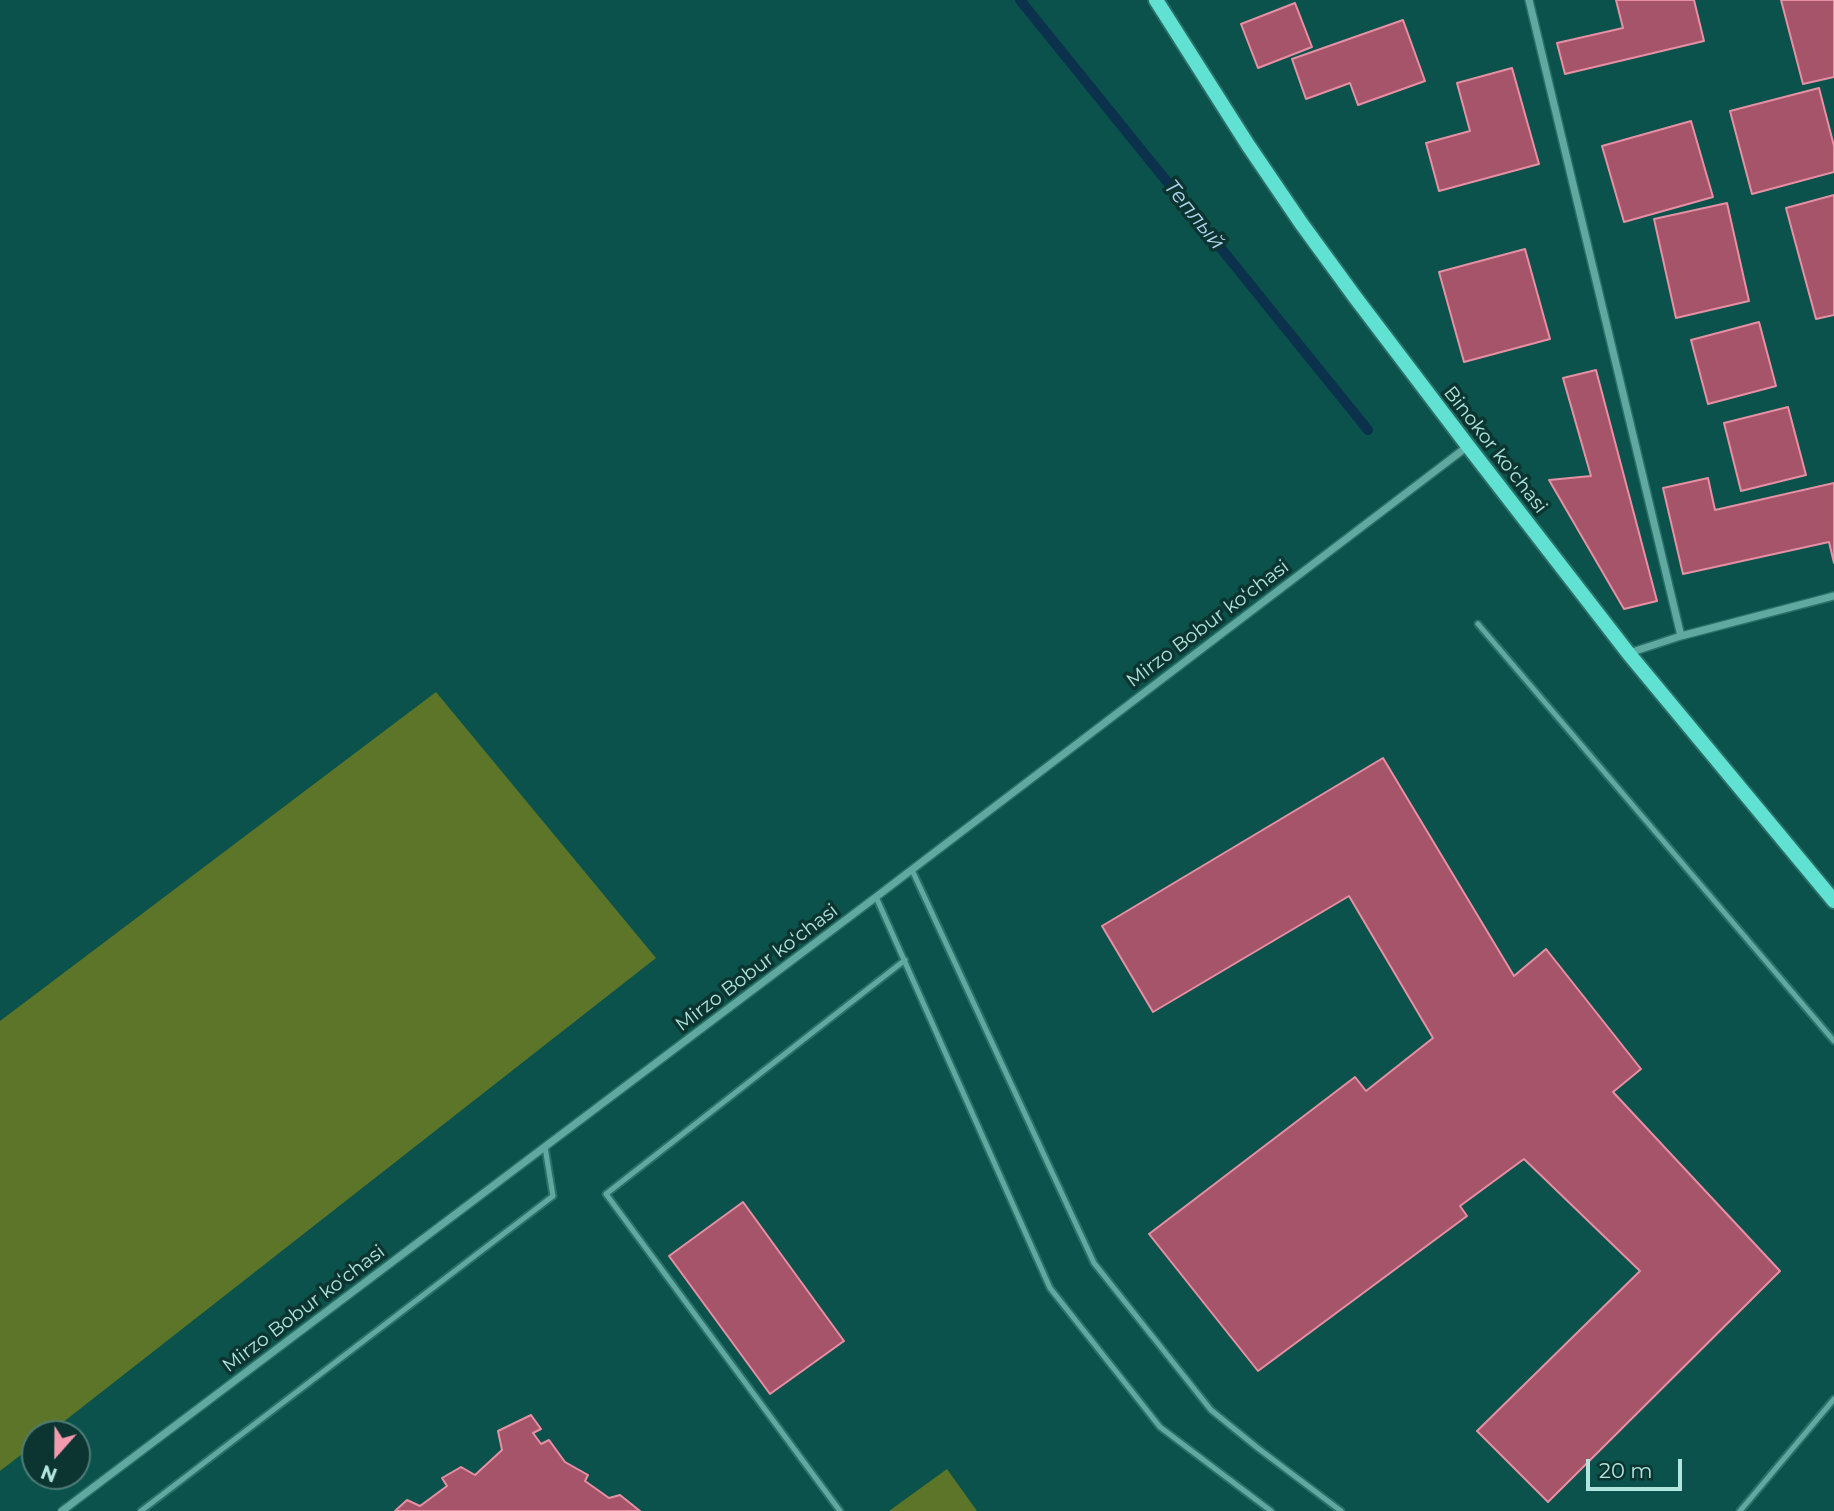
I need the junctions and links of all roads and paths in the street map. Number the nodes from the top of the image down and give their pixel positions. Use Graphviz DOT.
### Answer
graph roads {
  1 [pos="1156,0"];
  2 [pos="1530,0"];
  3 [pos="1468,446"];
  4 [pos="1834,596"];
  5 [pos="1478,624"];
  6 [pos="1681,636"];
  7 [pos="1629,654"];
  8 [pos="912,870"];
  9 [pos="876,897"];
  10 [pos="1834,901"];
  11 [pos="905,960"];
  12 [pos="1834,1041"];
  13 [pos="545,1147"];
  14 [pos="1834,1399"];
  15 [pos="62,1511"];
  16 [pos="141,1511"];
  17 [pos="840,1511"];
  18 [pos="1271,1511"];
  19 [pos="1341,1511"];
  20 [pos="1740,1511"];
  1 -- 3 [label="main road, Binokor ko'chasi"];
  2 -- 6 [label="street"];
  3 -- 7 [label="main road, Binokor ko'chasi"];
  3 -- 8 [label="street, Mirzo Bobur ko‘chasi"];
  4 -- 6 [label="street"];
  5 -- 12 [label="lane"];
  6 -- 7 [label="street"];
  7 -- 10 [label="main road, Binokor ko'chasi"];
  8 -- 9 [label="street, Mirzo Bobur ko‘chasi"];
  8 -- 19 [label="lane"];
  9 -- 11 [label="lane"];
  9 -- 13 [label="street, Mirzo Bobur ko‘chasi"];
  11 -- 17 [label="lane"];
  11 -- 18 [label="lane"];
  13 -- 15 [label="street, Mirzo Bobur ko‘chasi"];
  13 -- 16 [label="lane"];
  14 -- 20 [label="lane"];
}
